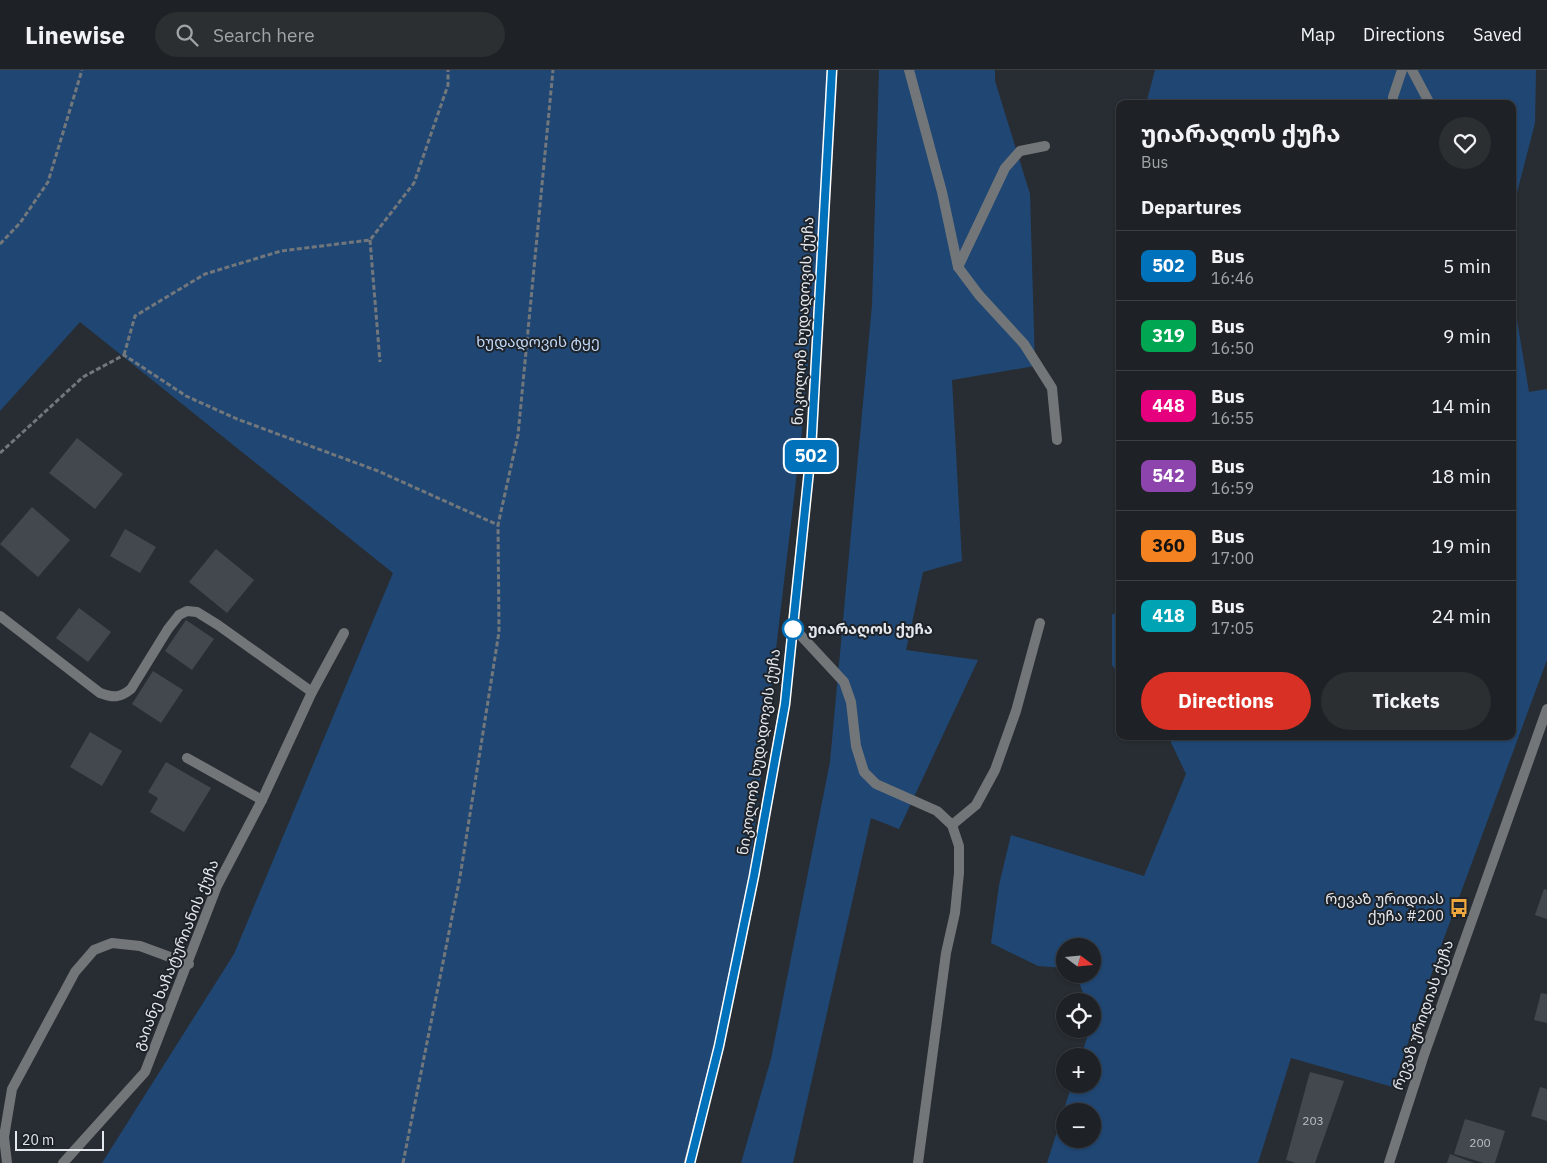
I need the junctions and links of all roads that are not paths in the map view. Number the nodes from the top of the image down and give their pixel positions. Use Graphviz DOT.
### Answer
graph roads {
  1 [pos="832,70"];
  2 [pos="909,70"];
  3 [pos="1402,70"];
  4 [pos="1412,70"];
  5 [pos="1393,100"];
  6 [pos="1428,100"];
  7 [pos="1045,146"];
  8 [pos="958,267"];
  9 [pos="1057,440"];
  10 [pos="0,616"];
  11 [pos="1040,623"];
  12 [pos="793,626"];
  13 [pos="344,633"];
  14 [pos="312,692"];
  15 [pos="1547,708"];
  16 [pos="187,758"];
  17 [pos="262,800"];
  18 [pos="952,826"];
  19 [pos="188,964"];
  20 [pos="7,1163"];
  21 [pos="63,1163"];
  22 [pos="690,1163"];
  23 [pos="918,1163"];
  24 [pos="1389,1163"];
  1 -- 12 [label="main road, ნიკოლოზ ხუდადოვის ქუჩა"];
  2 -- 8 [label="street"];
  3 -- 5 [label="street"];
  4 -- 6 [label="street"];
  7 -- 8 [label="street"];
  8 -- 9 [label="street"];
  10 -- 14 [label="street"];
  11 -- 18 [label="street"];
  12 -- 18 [label="street"];
  12 -- 22 [label="main road, ნიკოლოზ ხუდადოვის ქუჩა"];
  13 -- 14 [label="street, გაიანე ხაჩატურიანის ქუჩა"];
  14 -- 17 [label="street, გაიანე ხაჩატურიანის ქუჩა"];
  15 -- 24 [label="street, რევაზ ურიდიას ქუჩა"];
  16 -- 17 [label="street"];
  17 -- 19 [label="street, გაიანე ხაჩატურიანის ქუჩა"];
  18 -- 23 [label="street"];
  19 -- 20 [label="street"];
  19 -- 21 [label="street, გაიანე ხაჩატურიანის ქუჩა"];
}
